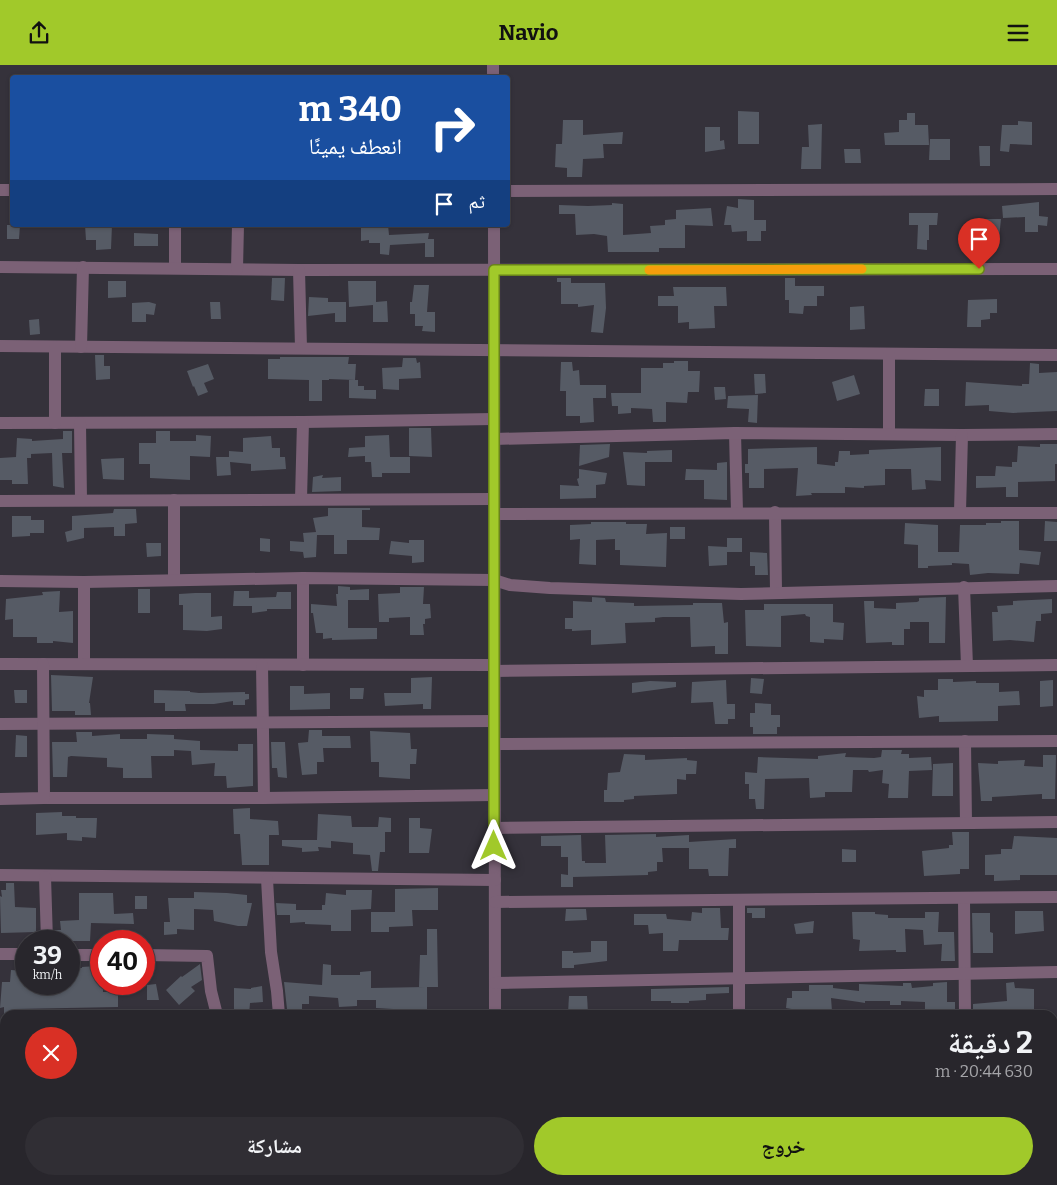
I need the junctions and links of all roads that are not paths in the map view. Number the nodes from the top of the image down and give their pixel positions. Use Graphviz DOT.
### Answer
graph roads {
  1 [pos="1057,189"];
  2 [pos="510,191"];
  3 [pos="175,227"];
  4 [pos="238,227"];
  5 [pos="494,227"];
  6 [pos="0,267"];
  7 [pos="83,267"];
  8 [pos="175,268"];
  9 [pos="236,269"];
  10 [pos="1057,269"];
  11 [pos="299,270"];
  12 [pos="494,270"];
  13 [pos="0,346"];
  14 [pos="56,347"];
  15 [pos="81,347"];
  16 [pos="301,348"];
  17 [pos="494,350"];
  18 [pos="888,354"];
  19 [pos="1057,355"];
  20 [pos="494,419"];
  21 [pos="303,422"];
  22 [pos="0,423"];
  23 [pos="55,423"];
  24 [pos="80,423"];
  25 [pos="735,433"];
  26 [pos="1057,433"];
  27 [pos="889,434"];
  28 [pos="962,435"];
  29 [pos="494,439"];
  30 [pos="81,499"];
  31 [pos="301,499"];
  32 [pos="494,499"];
  33 [pos="174,500"];
  34 [pos="0,501"];
  35 [pos="737,512"];
  36 [pos="775,512"];
  37 [pos="960,512"];
  38 [pos="1057,513"];
  39 [pos="494,514"];
  40 [pos="303,578"];
  41 [pos="174,580"];
  42 [pos="494,580"];
  43 [pos="0,581"];
  44 [pos="84,581"];
  45 [pos="1057,586"];
  46 [pos="964,587"];
  47 [pos="776,592"];
  48 [pos="0,664"];
  49 [pos="43,664"];
  50 [pos="84,664"];
  51 [pos="262,665"];
  52 [pos="303,665"];
  53 [pos="1057,665"];
  54 [pos="967,666"];
  55 [pos="494,668"];
  56 [pos="494,721"];
  57 [pos="263,723"];
  58 [pos="0,724"];
  59 [pos="42,724"];
  60 [pos="965,741"];
  61 [pos="1057,741"];
  62 [pos="494,744"];
  63 [pos="494,795"];
  64 [pos="44,798"];
  65 [pos="264,798"];
  66 [pos="0,799"];
  67 [pos="1057,822"];
  68 [pos="966,823"];
  69 [pos="494,828"];
  70 [pos="0,875"];
  71 [pos="45,877"];
  72 [pos="267,879"];
  73 [pos="494,881"];
  74 [pos="1057,897"];
  75 [pos="964,899"];
  76 [pos="740,900"];
  77 [pos="494,902"];
  78 [pos="47,930"];
  79 [pos="0,954"];
  80 [pos="15,954"];
  81 [pos="155,955"];
  82 [pos="1057,972"];
  83 [pos="966,974"];
  84 [pos="738,979"];
  85 [pos="495,983"];
  86 [pos="216,1010"];
  87 [pos="279,1010"];
  88 [pos="495,1010"];
  89 [pos="740,1010"];
  90 [pos="965,1010"];
  1 -- 2 [label="street"];
  3 -- 8 [label="street"];
  4 -- 9 [label="street"];
  5 -- 12 [label="street"];
  6 -- 7 [label="street"];
  7 -- 8 [label="street"];
  7 -- 15 [label="street"];
  8 -- 9 [label="street"];
  9 -- 11 [label="street"];
  10 -- 12 [label="street"];
  11 -- 12 [label="street"];
  11 -- 16 [label="street"];
  12 -- 17 [label="street"];
  13 -- 14 [label="street"];
  14 -- 15 [label="street"];
  14 -- 23 [label="street"];
  15 -- 16 [label="street"];
  16 -- 17 [label="street"];
  17 -- 18 [label="street"];
  17 -- 20 [label="street"];
  18 -- 19 [label="street"];
  18 -- 27 [label="street"];
  20 -- 21 [label="street"];
  20 -- 29 [label="street"];
  21 -- 24 [label="street"];
  21 -- 31 [label="street"];
  22 -- 23 [label="street"];
  23 -- 24 [label="street"];
  24 -- 30 [label="street"];
  25 -- 27 [label="street"];
  25 -- 29 [label="street"];
  25 -- 35 [label="street"];
  26 -- 28 [label="street"];
  27 -- 28 [label="street"];
  28 -- 37 [label="street"];
  29 -- 32 [label="street"];
  30 -- 33 [label="street"];
  30 -- 34 [label="street"];
  31 -- 32 [label="street"];
  31 -- 33 [label="street"];
  32 -- 39 [label="street"];
  33 -- 41 [label="street"];
  35 -- 36 [label="street"];
  35 -- 39 [label="street"];
  36 -- 37 [label="street"];
  36 -- 47 [label="street"];
  37 -- 38 [label="street"];
  39 -- 42 [label="street"];
  40 -- 41 [label="street"];
  40 -- 42 [label="street"];
  40 -- 52 [label="street"];
  41 -- 44 [label="street"];
  42 -- 47 [label="street"];
  42 -- 55 [label="street"];
  43 -- 44 [label="street"];
  44 -- 50 [label="street"];
  45 -- 46 [label="street"];
  46 -- 47 [label="street"];
  46 -- 54 [label="street"];
  48 -- 49 [label="street"];
  49 -- 50 [label="street"];
  49 -- 59 [label="street"];
  50 -- 51 [label="street"];
  51 -- 52 [label="street"];
  51 -- 57 [label="street"];
  52 -- 55 [label="street"];
  53 -- 54 [label="street"];
  54 -- 55 [label="street"];
  55 -- 56 [label="street"];
  56 -- 57 [label="street"];
  56 -- 62 [label="street"];
  57 -- 59 [label="street"];
  57 -- 65 [label="street"];
  58 -- 59 [label="street"];
  59 -- 64 [label="street"];
  60 -- 61 [label="street"];
  60 -- 62 [label="street"];
  60 -- 68 [label="street"];
  62 -- 63 [label="street"];
  63 -- 65 [label="street"];
  63 -- 69 [label="street"];
  64 -- 65 [label="street"];
  64 -- 66 [label="street"];
  67 -- 68 [label="street"];
  68 -- 69 [label="street"];
  69 -- 73 [label="street"];
  70 -- 71 [label="street"];
  71 -- 72 [label="street"];
  71 -- 78 [label="street"];
  72 -- 73 [label="street"];
  72 -- 87 [label="street"];
  73 -- 77 [label="street"];
  74 -- 75 [label="street"];
  75 -- 76 [label="street"];
  75 -- 83 [label="street"];
  76 -- 77 [label="street"];
  76 -- 84 [label="street"];
  77 -- 85 [label="street"];
  79 -- 80 [label="street"];
  81 -- 86 [label="street"];
  82 -- 83 [label="street"];
  83 -- 84 [label="street"];
  83 -- 90 [label="street"];
  84 -- 85 [label="street"];
  84 -- 89 [label="street"];
  85 -- 88 [label="street"];
}
